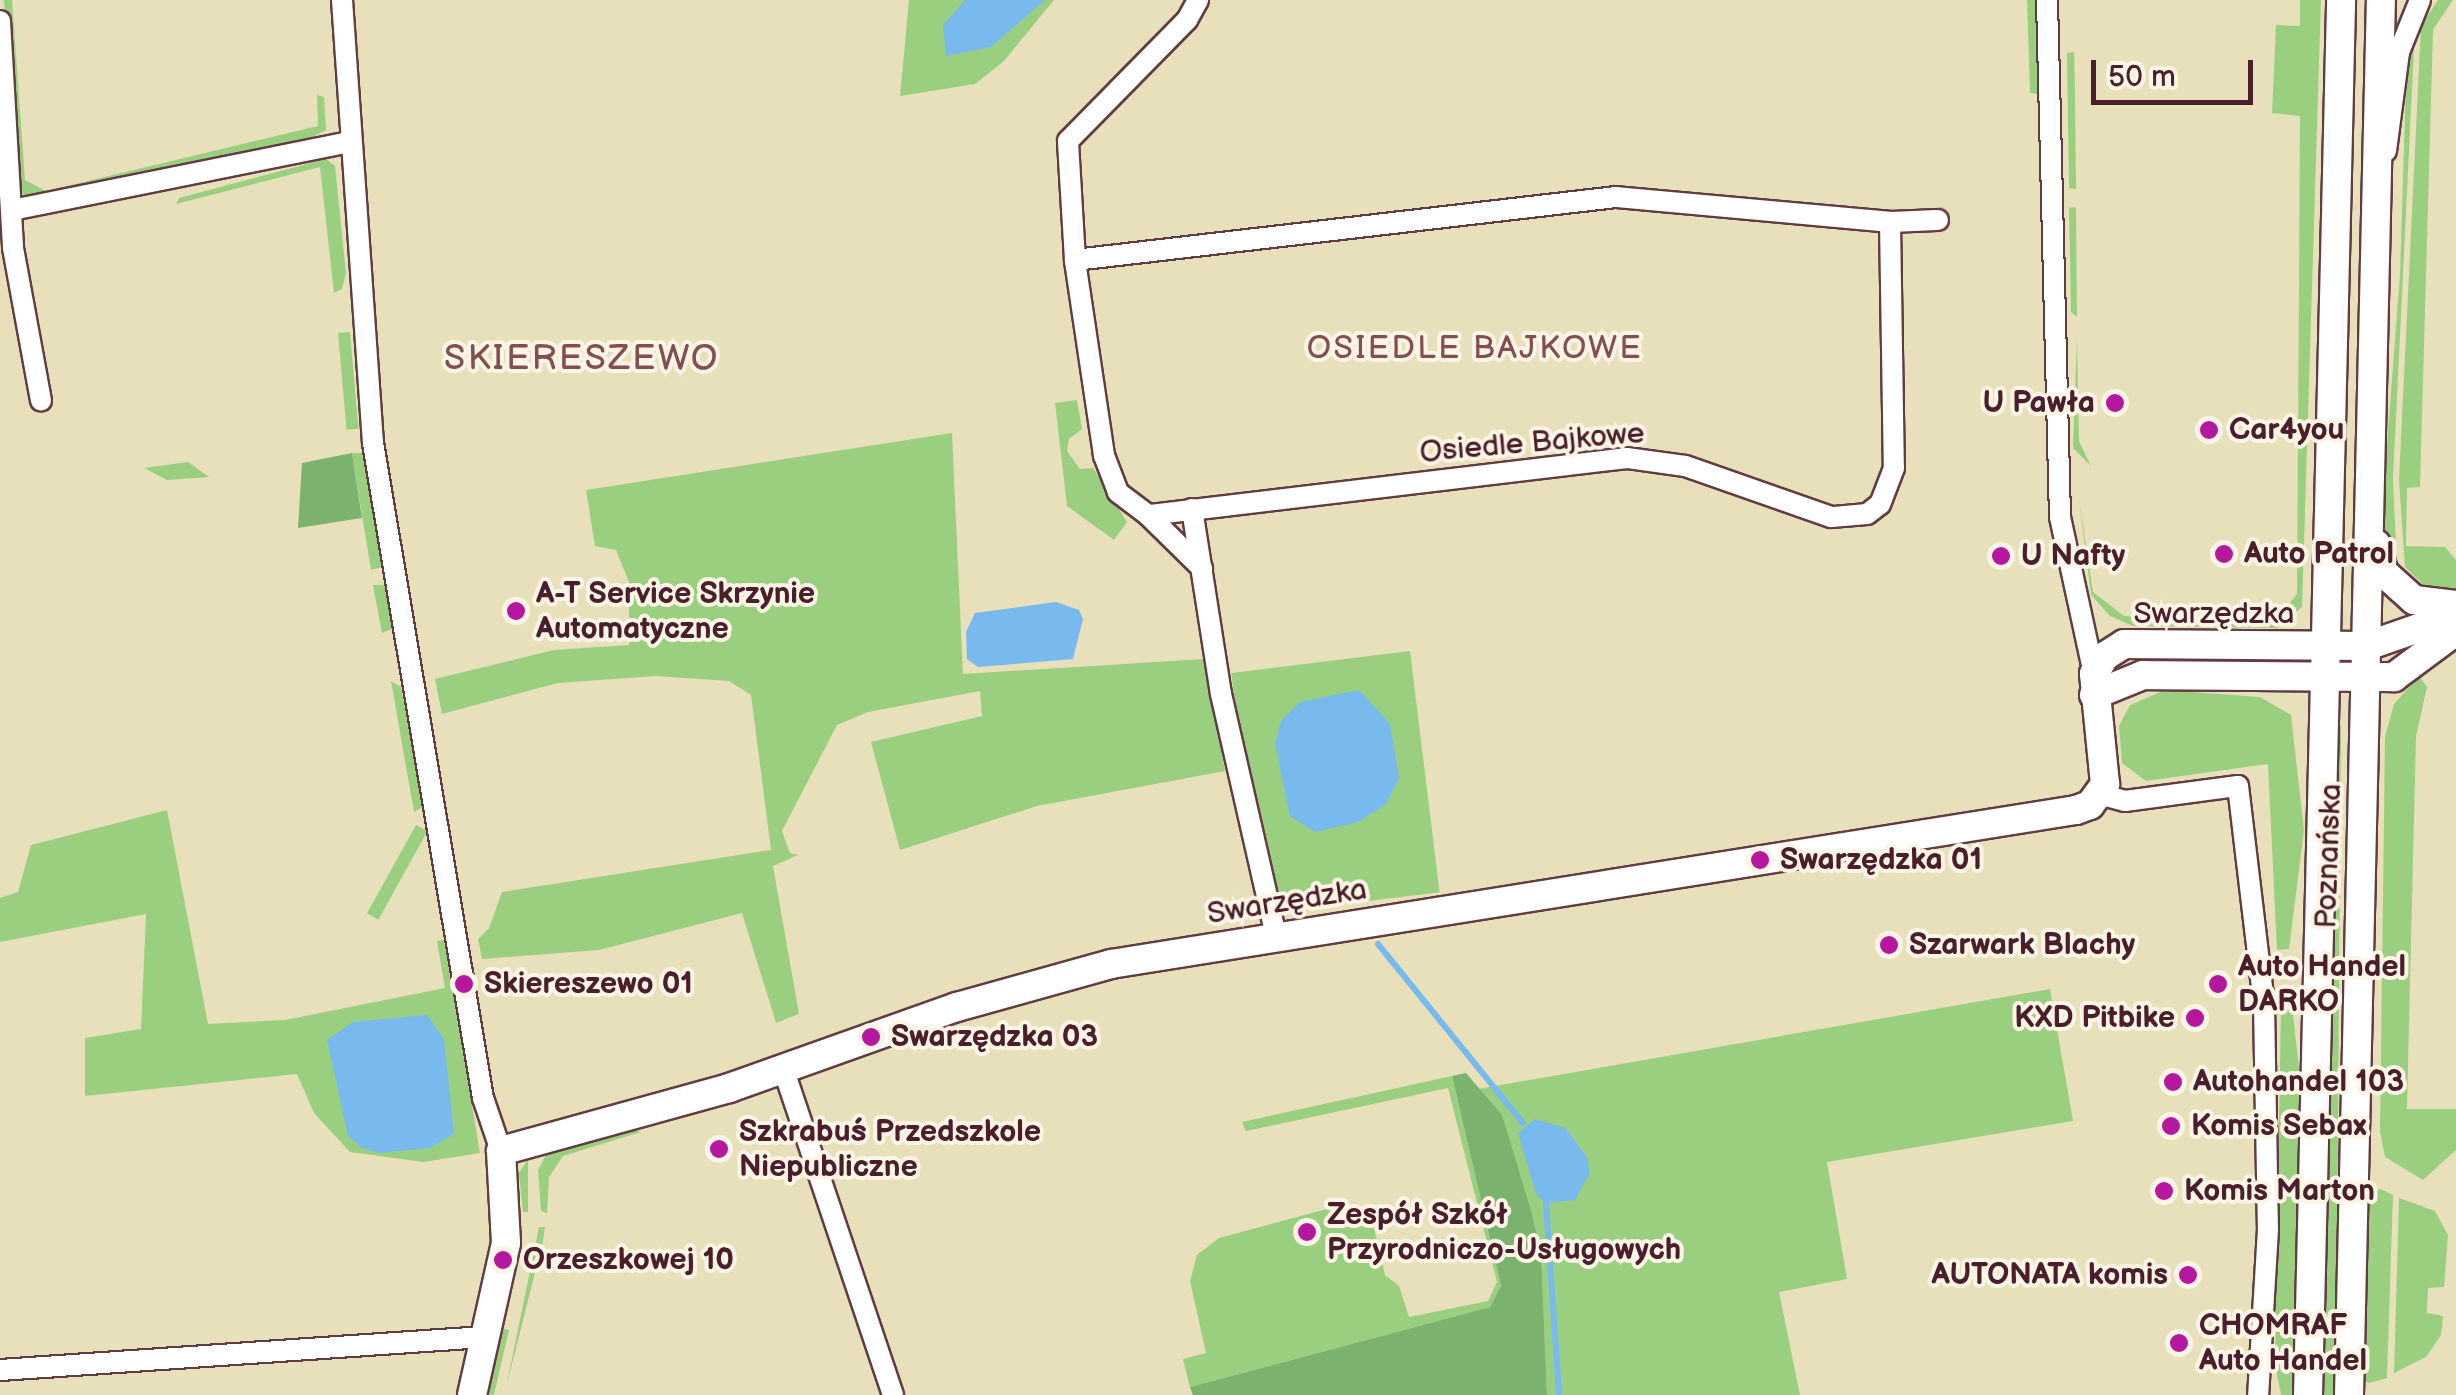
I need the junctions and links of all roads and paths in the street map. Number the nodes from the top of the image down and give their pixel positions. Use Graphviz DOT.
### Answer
graph roads {
  1 [pos="342,0"];
  2 [pos="1198,0"];
  3 [pos="2047,0"];
  4 [pos="2341,0"];
  5 [pos="2381,0"];
  6 [pos="2420,0"];
  7 [pos="0,20"];
  8 [pos="350,142"];
  9 [pos="2378,182"];
  10 [pos="12,210"];
  11 [pos="1938,220"];
  12 [pos="1890,222"];
  13 [pos="1075,260"];
  14 [pos="41,400"];
  15 [pos="1192,510"];
  16 [pos="1148,516"];
  17 [pos="2370,518"];
  18 [pos="1202,568"];
  19 [pos="2456,605"];
  20 [pos="2456,615"];
  21 [pos="2456,631"];
  22 [pos="2368,646"];
  23 [pos="2326,647"];
  24 [pos="2366,679"];
  25 [pos="2326,680"];
  26 [pos="2094,684"];
  27 [pos="2100,794"];
  28 [pos="1276,936"];
  29 [pos="784,1070"];
  30 [pos="501,1151"];
  31 [pos="485,1337"];
  32 [pos="0,1370"];
  33 [pos="472,1395"];
  34 [pos="893,1395"];
  35 [pos="2258,1395"];
  36 [pos="2308,1395"];
  37 [pos="2349,1395"];
  1 -- 8 [label="street"];
  2 -- 13 [label="street"];
  3 -- 26 [label="street"];
  4 -- 23 [label="main road, Poznańska"];
  5 -- 9 [label="main road, Poznańska"];
  6 -- 9 [label="street"];
  7 -- 10 [label="street"];
  8 -- 10 [label="street"];
  8 -- 30 [label="street"];
  9 -- 17 [label="main road, Poznańska"];
  10 -- 14 [label="street"];
  11 -- 12 [label="street"];
  12 -- 13 [label="street"];
  12 -- 15 [label="street, Osiedle Bajkowe"];
  13 -- 16 [label="street"];
  15 -- 16 [label="street, Osiedle Bajkowe"];
  15 -- 18 [label="street"];
  16 -- 18 [label="street"];
  17 -- 19 [label="main road"];
  17 -- 22 [label="main road, Poznańska"];
  18 -- 28 [label="street"];
  20 -- 22 [label="main road, Swarzędzka"];
  21 -- 24 [label="main road, Swarzędzka"];
  22 -- 23 [label="main road, Swarzędzka"];
  22 -- 24 [label="main road, Poznańska"];
  23 -- 25 [label="main road, Poznańska"];
  23 -- 26 [label="main road, Swarzędzka"];
  24 -- 25 [label="main road, Swarzędzka"];
  24 -- 37 [label="main road, Poznańska"];
  25 -- 26 [label="main road, Swarzędzka"];
  25 -- 36 [label="main road, Poznańska"];
  26 -- 27 [label="main road"];
  27 -- 28 [label="main road, Swarzędzka"];
  27 -- 35 [label="street, Swarzędzka"];
  28 -- 29 [label="main road, Swarzędzka"];
  29 -- 30 [label="main road, Swarzędzka"];
  29 -- 34 [label="street"];
  30 -- 31 [label="main road"];
  31 -- 32 [label="street"];
  31 -- 33 [label="main road"];
}
